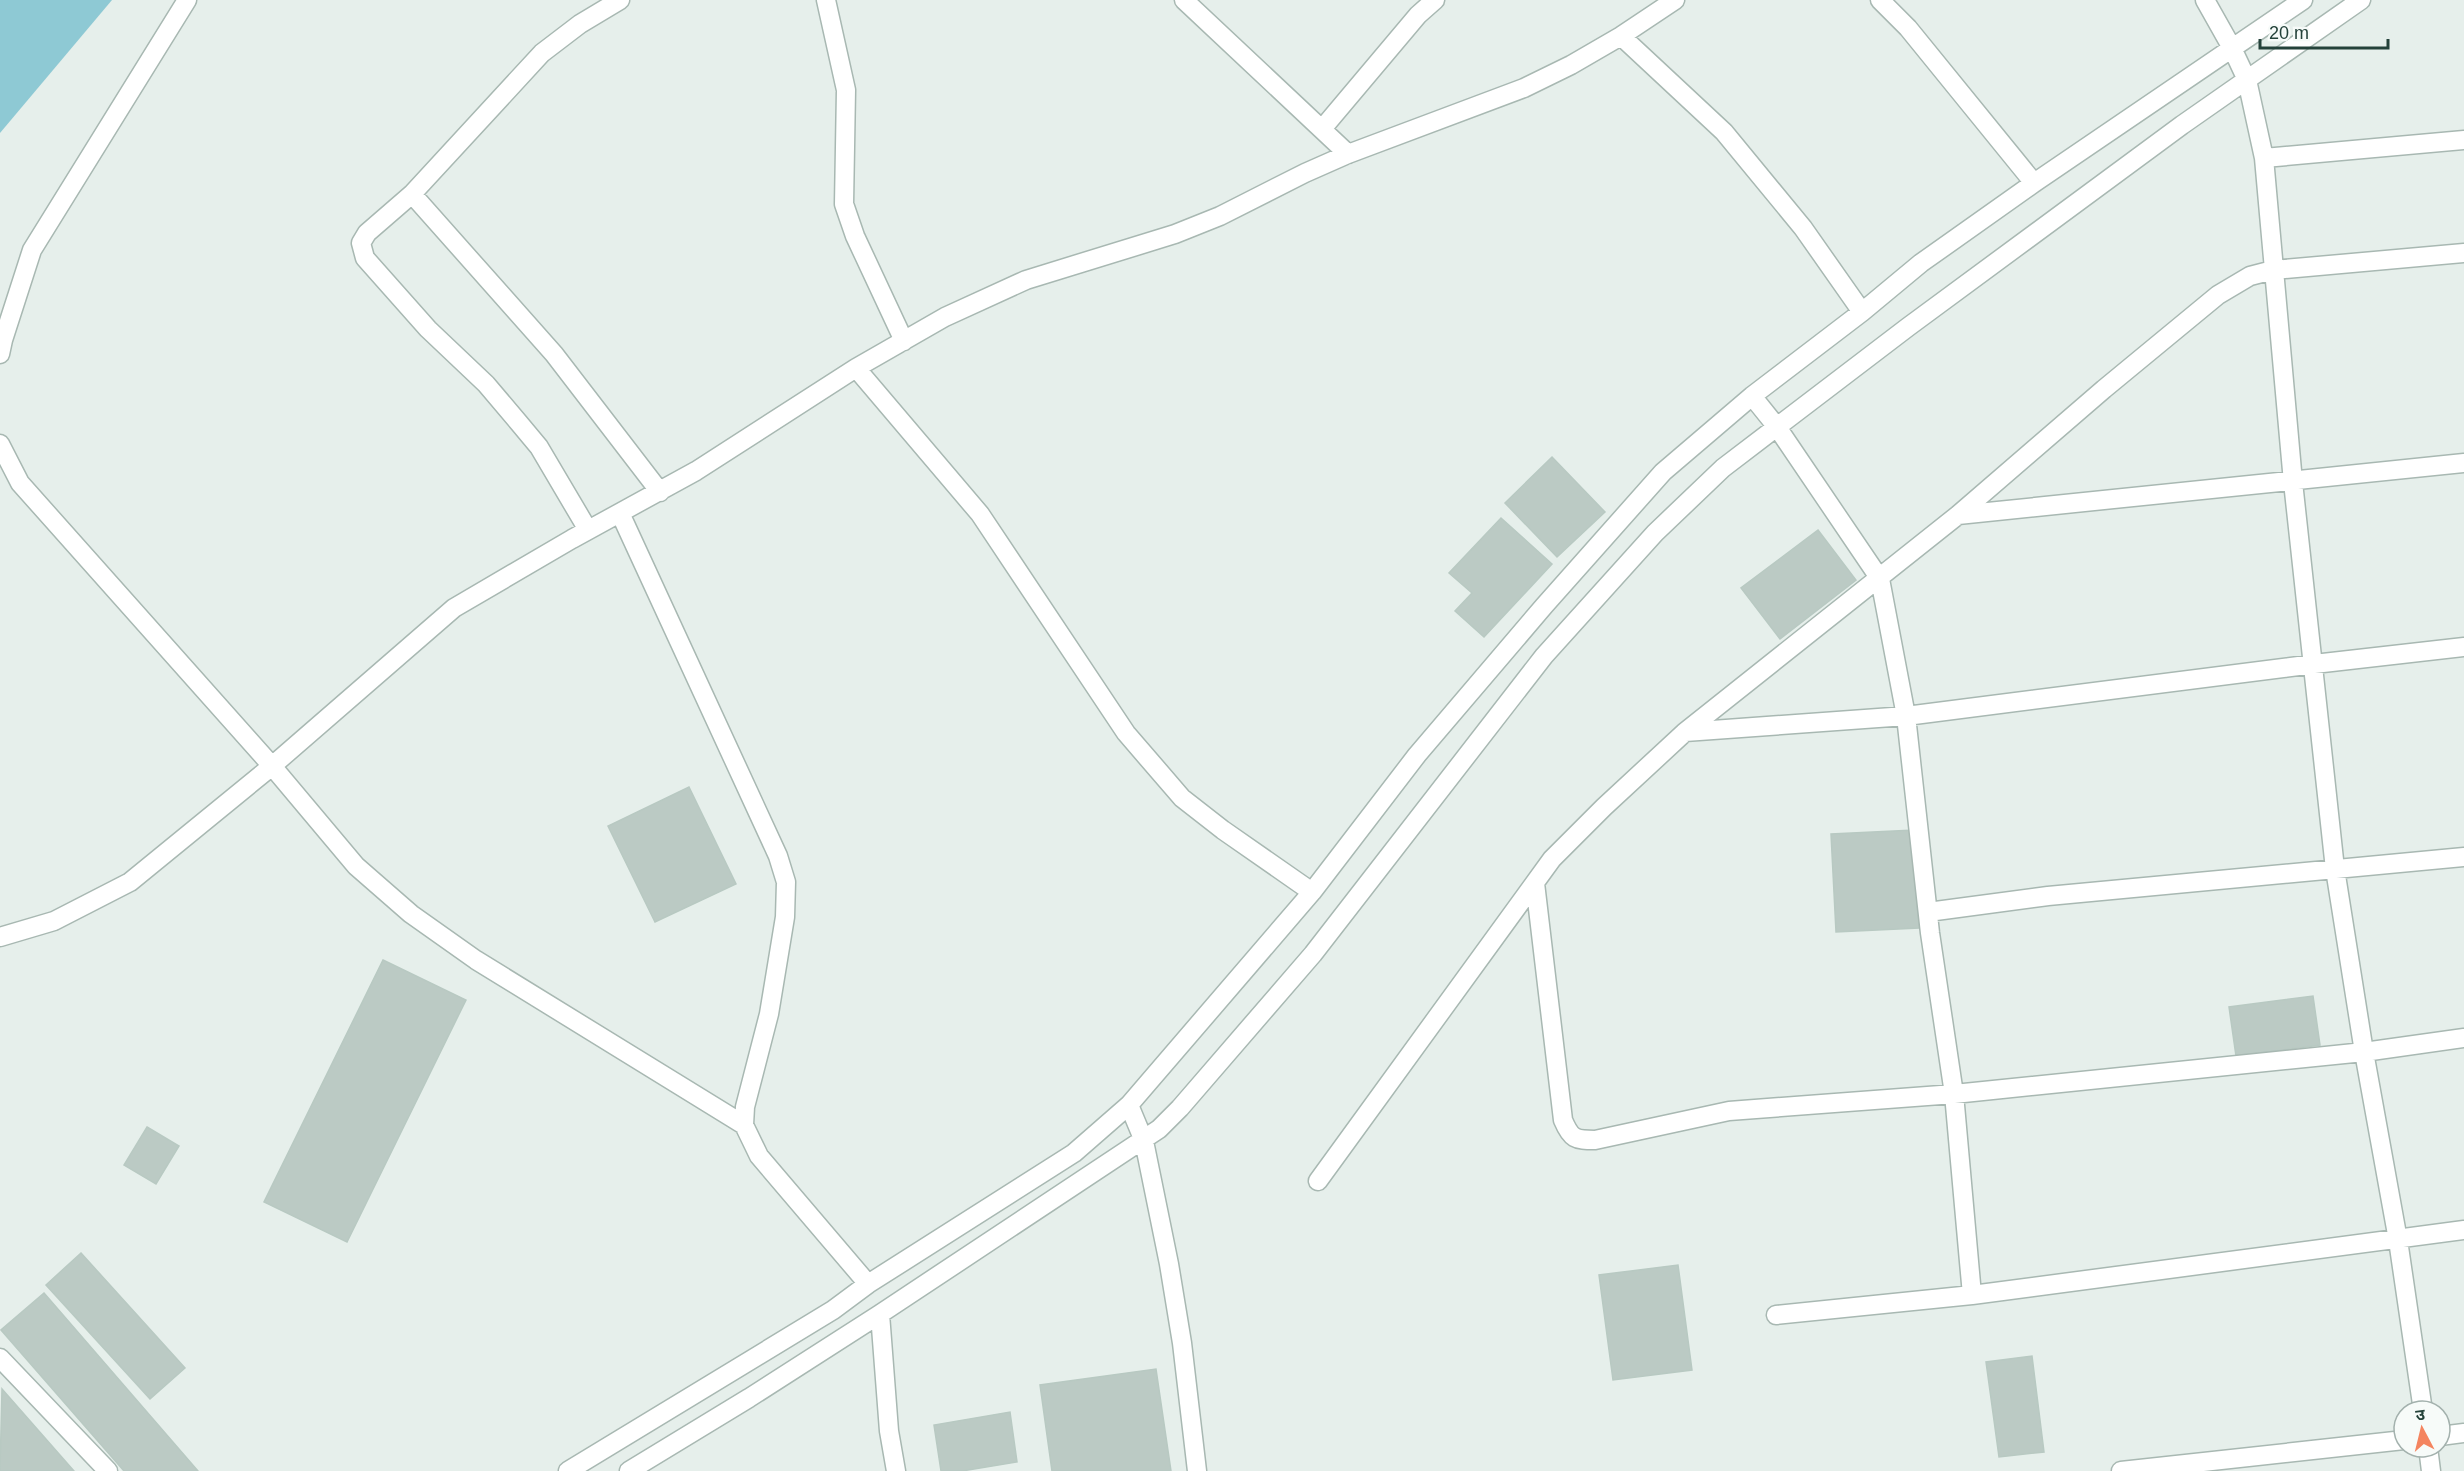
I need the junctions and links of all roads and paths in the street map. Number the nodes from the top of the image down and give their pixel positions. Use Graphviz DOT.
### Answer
graph roads {
  1 [pos="187,0"];
  2 [pos="620,0"];
  3 [pos="826,0"];
  4 [pos="1184,0"];
  5 [pos="1435,0"];
  6 [pos="1675,0"];
  7 [pos="1880,0"];
  8 [pos="2205,0"];
  9 [pos="2303,0"];
  10 [pos="2361,0"];
  11 [pos="1620,36"];
  12 [pos="2232,48"];
  13 [pos="2247,80"];
  14 [pos="1322,129"];
  15 [pos="2464,140"];
  16 [pos="1348,154"];
  17 [pos="2264,158"];
  18 [pos="2034,183"];
  19 [pos="412,194"];
  20 [pos="2464,253"];
  21 [pos="2273,270"];
  22 [pos="1862,312"];
  23 [pos="904,341"];
  24 [pos="0,354"];
  25 [pos="856,368"];
  26 [pos="1752,396"];
  27 [pos="1777,427"];
  28 [pos="0,444"];
  29 [pos="2464,463"];
  30 [pos="2293,482"];
  31 [pos="660,492"];
  32 [pos="620,513"];
  33 [pos="1958,514"];
  34 [pos="588,530"];
  35 [pos="1880,579"];
  36 [pos="2464,647"];
  37 [pos="2314,664"];
  38 [pos="1906,716"];
  39 [pos="1685,732"];
  40 [pos="272,766"];
  41 [pos="2464,857"];
  42 [pos="2335,869"];
  43 [pos="1535,883"];
  44 [pos="1312,892"];
  45 [pos="1928,912"];
  46 [pos="0,937"];
  47 [pos="2464,1038"];
  48 [pos="2364,1052"];
  49 [pos="1954,1094"];
  50 [pos="1129,1105"];
  51 [pos="744,1125"];
  52 [pos="1144,1141"];
  53 [pos="1318,1181"];
  54 [pos="2464,1230"];
  55 [pos="2398,1240"];
  56 [pos="868,1284"];
  57 [pos="1972,1295"];
  58 [pos="880,1314"];
  59 [pos="1776,1315"];
  60 [pos="0,1358"];
  61 [pos="2420,1399"];
  62 [pos="2392,1442"];
  63 [pos="654,1464"];
  64 [pos="2230,1465"];
  65 [pos="108,1471"];
  66 [pos="568,1471"];
  67 [pos="629,1471"];
  68 [pos="896,1471"];
  69 [pos="1197,1471"];
  70 [pos="2121,1471"];
  1 -- 24 [label="street"];
  2 -- 19 [label="street"];
  3 -- 23 [label="street"];
  4 -- 14 [label="street"];
  5 -- 14 [label="street"];
  6 -- 11 [label="street"];
  7 -- 18 [label="street"];
  8 -- 12 [label="street"];
  9 -- 12 [label="street"];
  10 -- 13 [label="street"];
  11 -- 16 [label="street"];
  11 -- 22 [label="street"];
  12 -- 13 [label="street"];
  12 -- 18 [label="street"];
  13 -- 17 [label="street"];
  13 -- 27 [label="street"];
  14 -- 16 [label="street"];
  15 -- 17 [label="street"];
  16 -- 23 [label="street"];
  17 -- 21 [label="street"];
  18 -- 22 [label="street"];
  19 -- 31 [label="street"];
  19 -- 34 [label="street"];
  20 -- 21 [label="street"];
  21 -- 30 [label="street"];
  21 -- 33 [label="street"];
  22 -- 26 [label="street"];
  23 -- 25 [label="street"];
  25 -- 31 [label="street"];
  25 -- 44 [label="street"];
  26 -- 27 [label="street"];
  26 -- 44 [label="street"];
  27 -- 35 [label="street"];
  27 -- 52 [label="street"];
  28 -- 40 [label="street"];
  29 -- 30 [label="street"];
  30 -- 33 [label="street"];
  30 -- 37 [label="street"];
  31 -- 32 [label="street"];
  32 -- 34 [label="street"];
  32 -- 51 [label="street"];
  33 -- 35 [label="street"];
  34 -- 40 [label="street"];
  35 -- 38 [label="street"];
  35 -- 39 [label="street"];
  36 -- 37 [label="street"];
  37 -- 38 [label="street"];
  37 -- 42 [label="street"];
  38 -- 39 [label="street"];
  38 -- 45 [label="street"];
  39 -- 43 [label="street"];
  40 -- 46 [label="street"];
  40 -- 51 [label="street"];
  41 -- 42 [label="street"];
  42 -- 45 [label="street"];
  42 -- 48 [label="street"];
  43 -- 49 [label="street"];
  43 -- 53 [label="street"];
  44 -- 50 [label="street"];
  45 -- 49 [label="street"];
  47 -- 48 [label="street"];
  48 -- 49 [label="street"];
  48 -- 55 [label="street"];
  49 -- 57 [label="street"];
  50 -- 52 [label="street"];
  50 -- 56 [label="street"];
  51 -- 56 [label="street"];
  52 -- 58 [label="street"];
  52 -- 69 [label="street"];
  54 -- 55 [label="street"];
  55 -- 57 [label="street"];
  55 -- 61 [label="street"];
  56 -- 66 [label="street"];
  57 -- 59 [label="street"];
  58 -- 63 [label="street"];
  58 -- 68 [label="street"];
  60 -- 65 [label="street"];
  62 -- 64 [label="street"];
  63 -- 67 [label="street"];
  64 -- 70 [label="street"];
}
